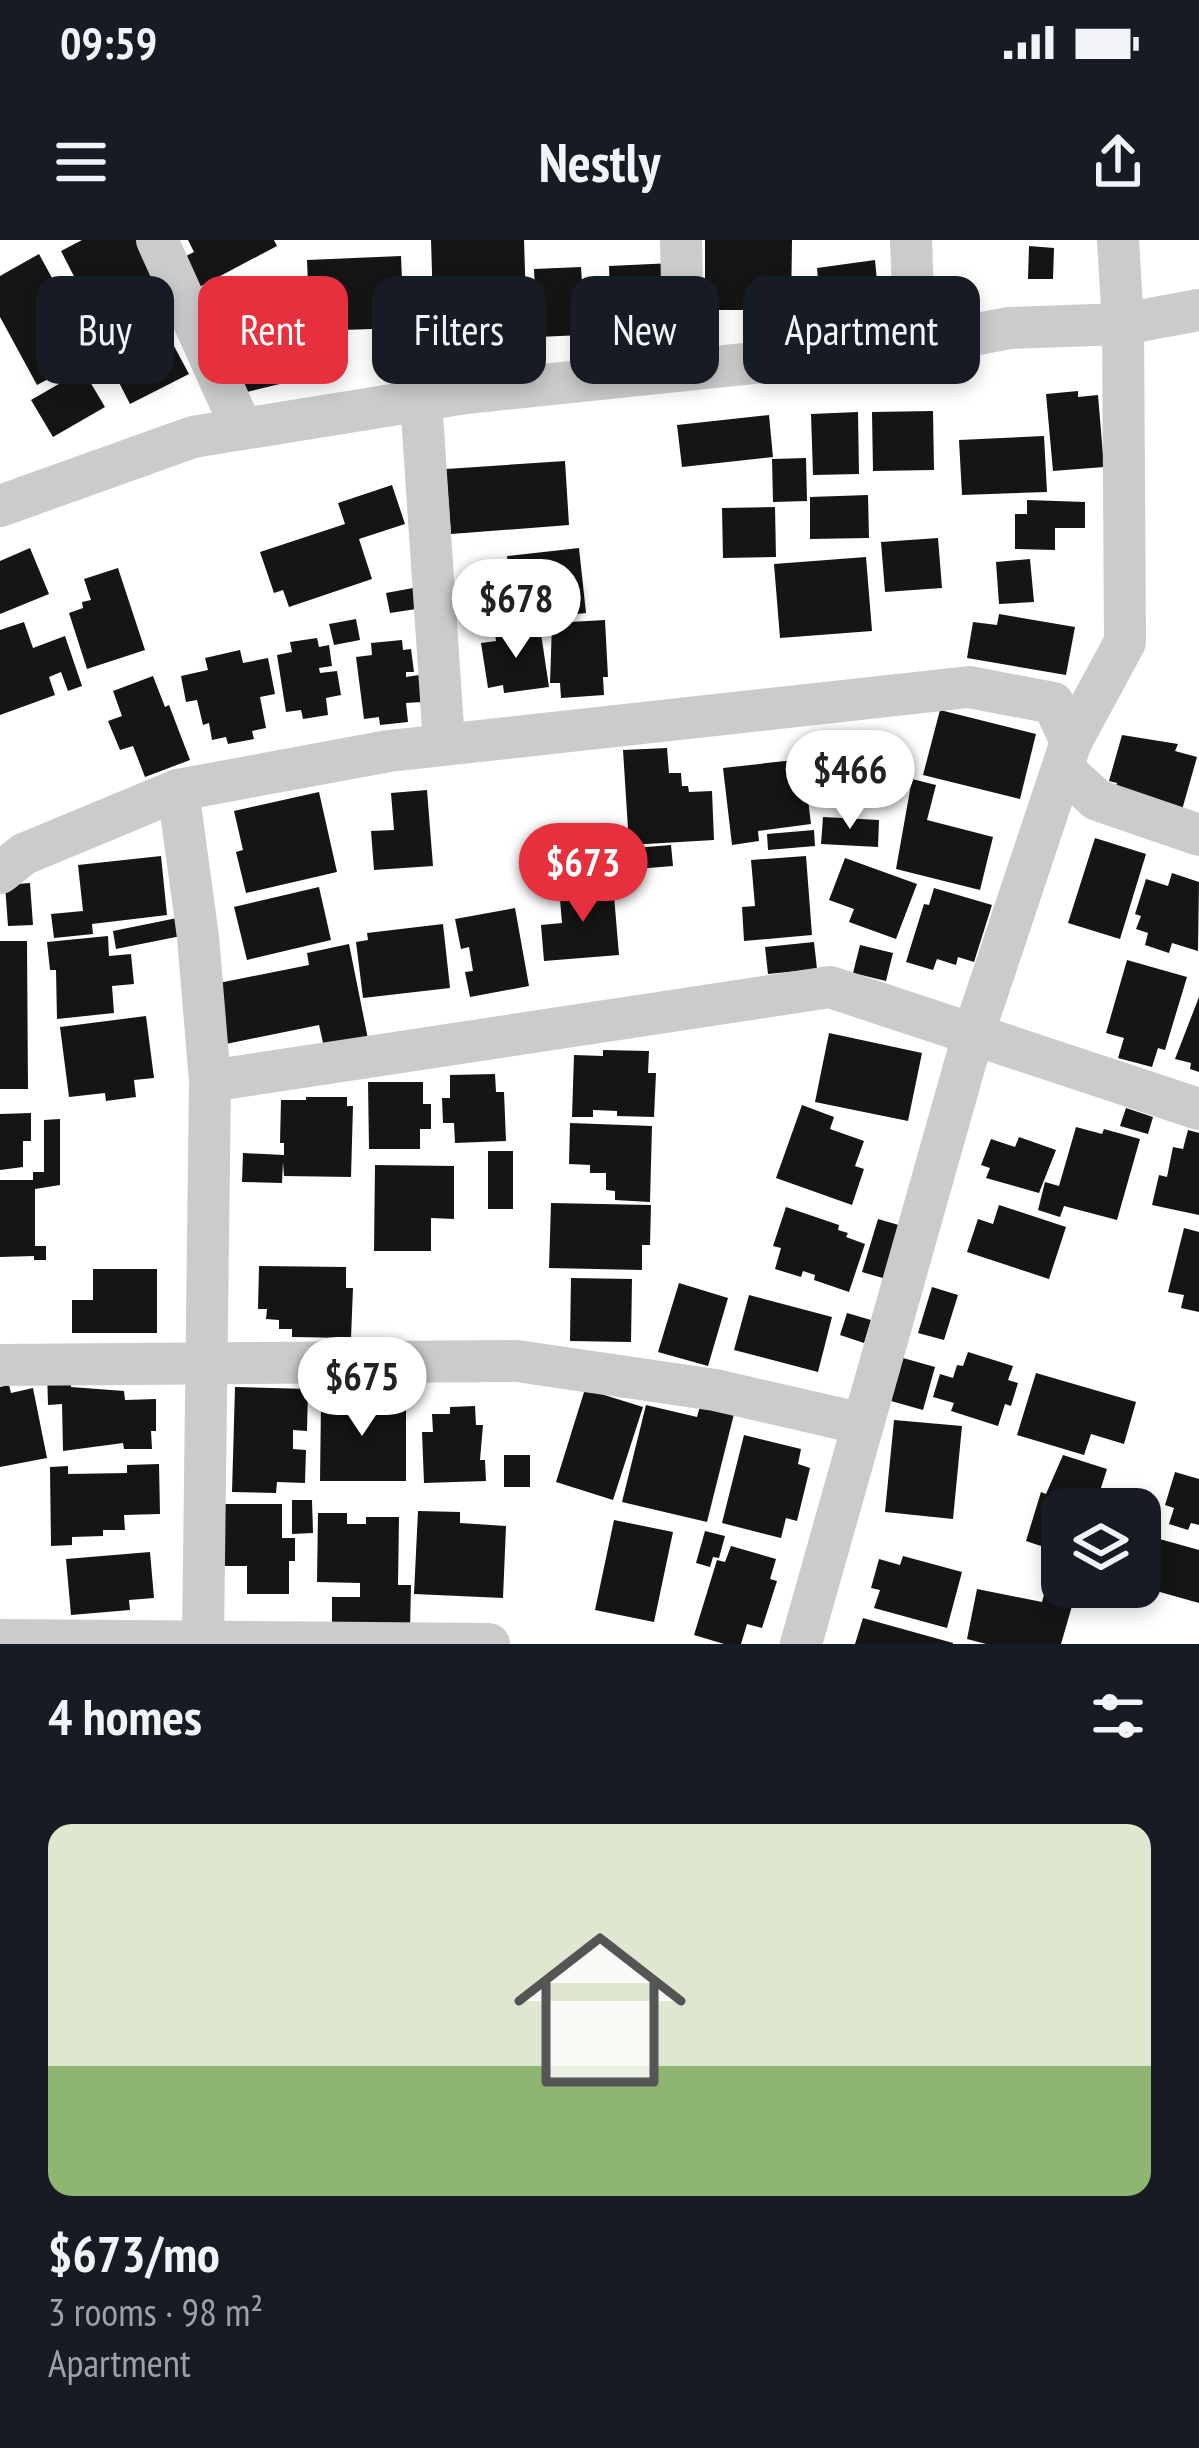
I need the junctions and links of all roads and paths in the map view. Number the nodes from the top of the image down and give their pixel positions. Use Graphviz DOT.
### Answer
graph roads {
  1 [pos="157,240"];
  2 [pos="681,240"];
  3 [pos="911,240"];
  4 [pos="1118,240"];
  5 [pos="682,276"];
  6 [pos="912,276"];
  7 [pos="1199,310"];
  8 [pos="1123,324"];
  9 [pos="980,334"];
  10 [pos="570,383"];
  11 [pos="421,400"];
  12 [pos="242,429"];
  13 [pos="0,506"];
  14 [pos="444,743"];
  15 [pos="1067,756"];
  16 [pos="178,790"];
  17 [pos="1199,835"];
  18 [pos="0,873"];
  19 [pos="974,1032"];
  20 [pos="210,1081"];
  21 [pos="1199,1109"];
  22 [pos="205,1361"];
  23 [pos="0,1365"];
  24 [pos="862,1424"];
  25 [pos="0,1640"];
  26 [pos="203,1640"];
  27 [pos="485,1644"];
  28 [pos="801,1644"];
  1 -- 12 [label="street"];
  2 -- 5 [label="street"];
  3 -- 6 [label="street"];
  4 -- 8 [label="street"];
  7 -- 8 [label="street"];
  8 -- 9 [label="street"];
  8 -- 15 [label="street"];
  10 -- 11 [label="street"];
  11 -- 12 [label="street"];
  11 -- 14 [label="street"];
  12 -- 13 [label="street"];
  14 -- 15 [label="street"];
  14 -- 16 [label="street"];
  15 -- 17 [label="street"];
  15 -- 19 [label="street"];
  16 -- 18 [label="street"];
  16 -- 20 [label="street"];
  19 -- 20 [label="street"];
  19 -- 21 [label="street"];
  19 -- 24 [label="street"];
  20 -- 22 [label="street"];
  22 -- 23 [label="street"];
  22 -- 24 [label="street"];
  22 -- 26 [label="street"];
  24 -- 28 [label="street"];
  25 -- 26 [label="street"];
  26 -- 27 [label="street"];
}
